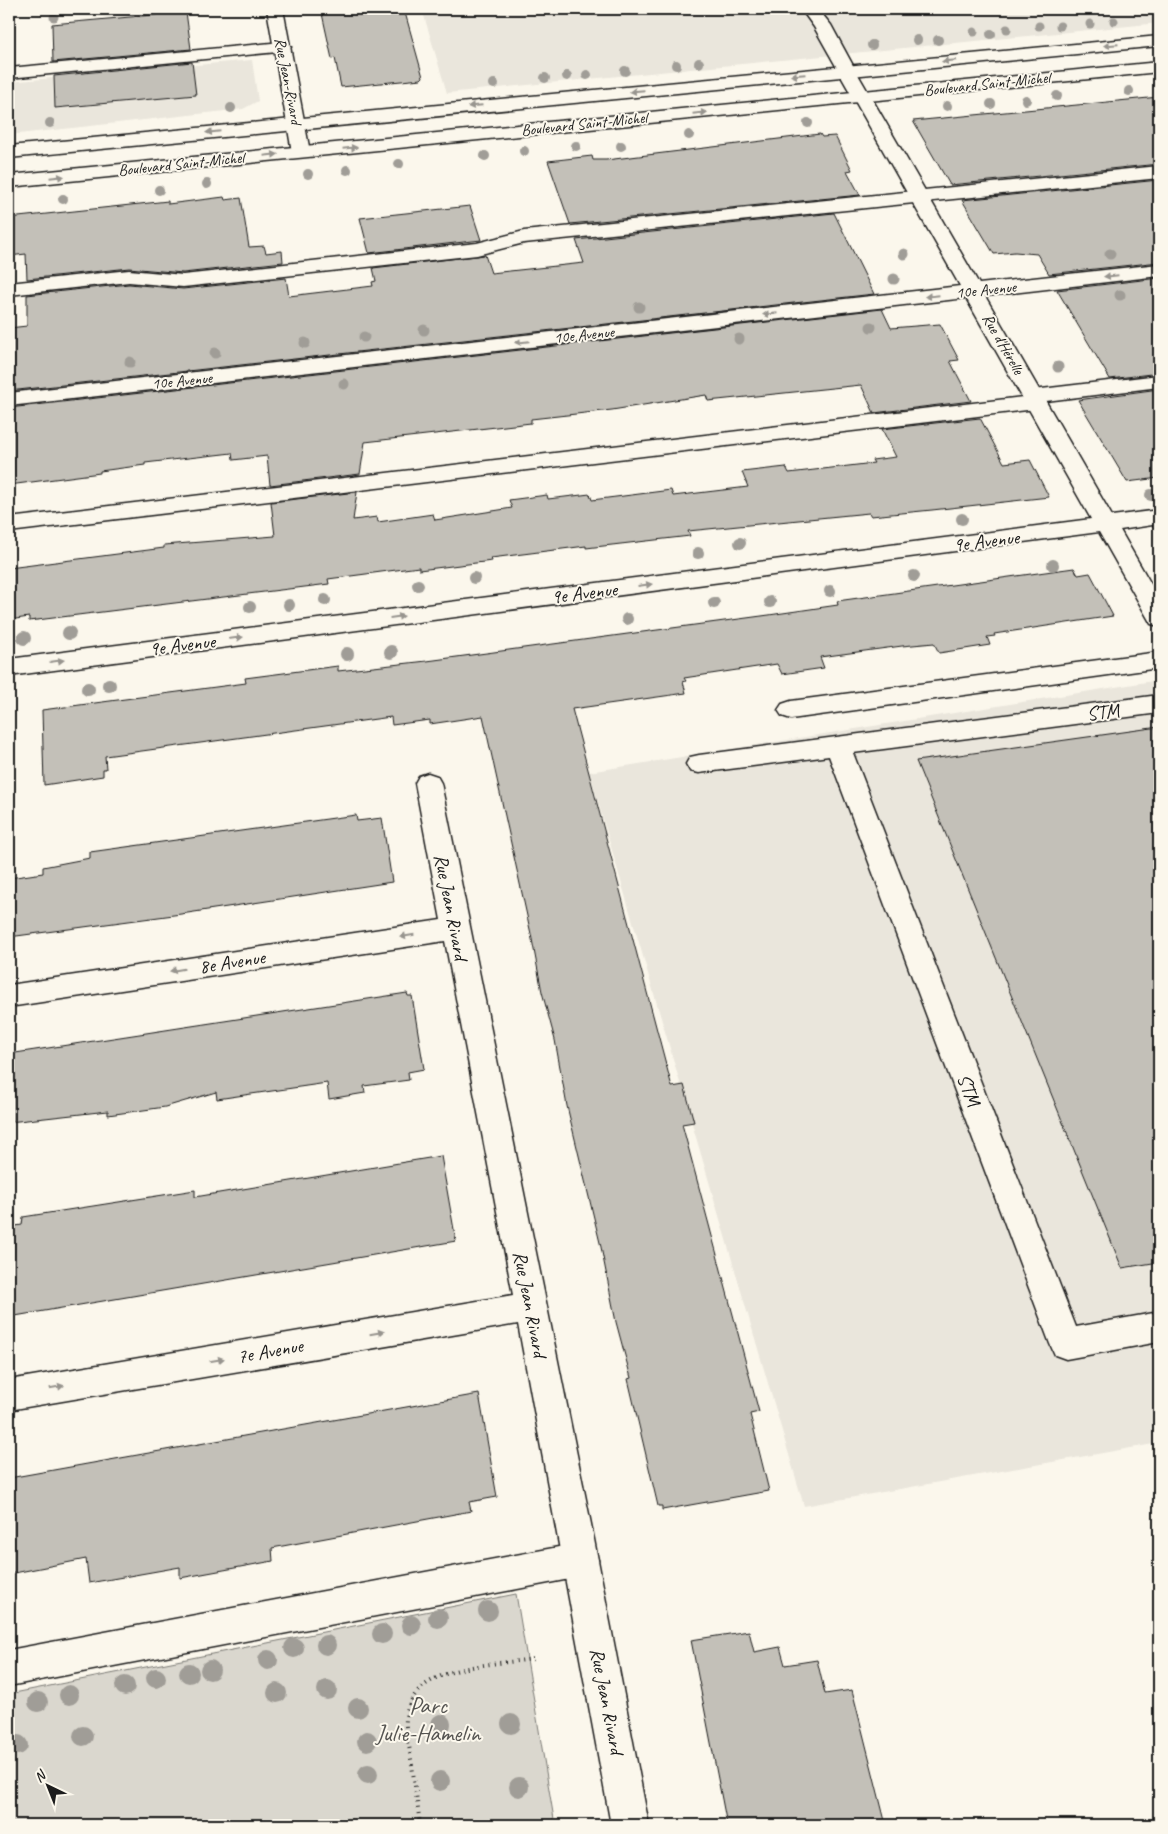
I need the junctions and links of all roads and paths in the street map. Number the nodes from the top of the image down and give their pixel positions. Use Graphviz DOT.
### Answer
graph roads {
  1 [pos="275,9"];
  2 [pos="809,9"];
  3 [pos="1159,41"];
  4 [pos="282,47"];
  5 [pos="1159,67"];
  6 [pos="847,71"];
  7 [pos="9,73"];
  8 [pos="861,97"];
  9 [pos="296,124"];
  10 [pos="9,152"];
  11 [pos="301,152"];
  12 [pos="1159,172"];
  13 [pos="9,181"];
  14 [pos="919,197"];
  15 [pos="1159,270"];
  16 [pos="9,289"];
  17 [pos="972,292"];
  18 [pos="1159,381"];
  19 [pos="1034,399"];
  20 [pos="9,400"];
  21 [pos="1159,517"];
  22 [pos="9,525"];
  23 [pos="1106,525"];
  24 [pos="1159,618"];
  25 [pos="1159,660"];
  26 [pos="9,668"];
  27 [pos="1159,704"];
  28 [pos="791,710"];
  29 [pos="838,746"];
  30 [pos="699,764"];
  31 [pos="428,783"];
  32 [pos="455,928"];
  33 [pos="9,996"];
  34 [pos="531,1307"];
  35 [pos="1159,1327"];
  36 [pos="9,1395"];
  37 [pos="580,1560"];
  38 [pos="534,1659"];
  39 [pos="9,1668"];
  40 [pos="420,1825"];
  41 [pos="630,1825"];
  1 -- 4 [label="street, Rue Jean-Rivard"];
  2 -- 6 [label="street, Rue d'Hérelle"];
  3 -- 6 [label="street, Boulevard Saint-Michel, one-way"];
  4 -- 7 [label="street"];
  4 -- 9 [label="street, Rue Jean-Rivard"];
  5 -- 8 [label="street, Boulevard Saint-Michel"];
  6 -- 8 [label="street, Rue d'Hérelle"];
  6 -- 9 [label="street, Boulevard Saint-Michel, one-way"];
  11 -- 8 [label="street, Boulevard Saint-Michel, one-way"];
  8 -- 14 [label="street, Rue d'Hérelle"];
  9 -- 10 [label="street, Boulevard Saint-Michel, one-way"];
  9 -- 11 [label="street, Rue Jean-Rivard"];
  13 -- 11 [label="street, Boulevard Saint-Michel, one-way"];
  12 -- 14 [label="street"];
  14 -- 16 [label="street"];
  14 -- 17 [label="street, Rue d'Hérelle"];
  15 -- 17 [label="street, 10e Avenue, one-way"];
  17 -- 19 [label="street, Rue d'Hérelle"];
  17 -- 20 [label="street, 10e Avenue, one-way"];
  18 -- 19 [label="street"];
  19 -- 22 [label="street"];
  19 -- 23 [label="street, Rue d'Hérelle"];
  21 -- 23 [label="street, 9e Avenue"];
  23 -- 24 [label="street, Rue d'Hérelle"];
  26 -- 23 [label="street, 9e Avenue, one-way"];
  25 -- 28 [label="street"];
  27 -- 29 [label="street, STM"];
  29 -- 30 [label="street, STM"];
  29 -- 35 [label="street, STM"];
  31 -- 32 [label="street, Rue Jean Rivard"];
  32 -- 33 [label="street, 8e Avenue, one-way"];
  32 -- 34 [label="street, Rue Jean Rivard"];
  36 -- 34 [label="street, 7e Avenue, one-way"];
  34 -- 37 [label="street, Rue Jean Rivard"];
  37 -- 39 [label="street"];
  37 -- 41 [label="street, Rue Jean Rivard"];
  38 -- 40 [label="path"];
}
